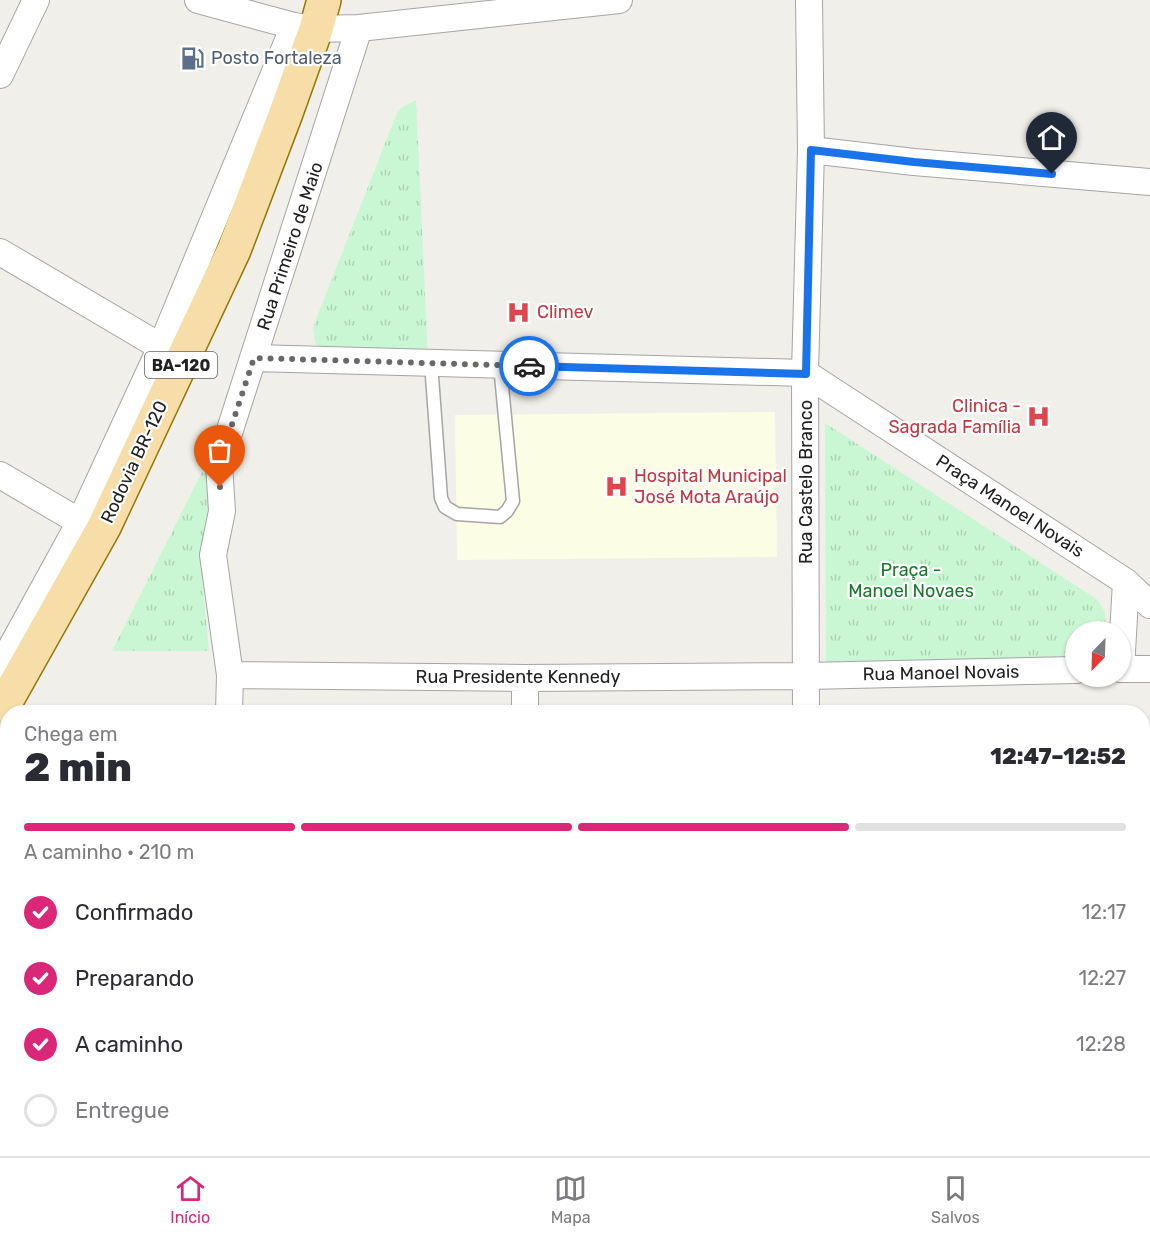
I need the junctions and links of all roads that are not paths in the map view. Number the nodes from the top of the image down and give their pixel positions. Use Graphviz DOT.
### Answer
graph roads {
  1 [pos="36,0"];
  2 [pos="198,0"];
  3 [pos="619,0"];
  4 [pos="809,0"];
  5 [pos="311,18"];
  6 [pos="359,28"];
  7 [pos="0,75"];
  8 [pos="811,150"];
  9 [pos="1150,182"];
  10 [pos="0,252"];
  11 [pos="161,347"];
  12 [pos="254,358"];
  13 [pos="431,363"];
  14 [pos="500,365"];
  15 [pos="806,374"];
  16 [pos="0,475"];
  17 [pos="92,525"];
  18 [pos="1126,582"];
  19 [pos="1150,605"];
  20 [pos="1124,621"];
  21 [pos="0,668"];
  22 [pos="1131,669"];
  23 [pos="1150,669"];
  24 [pos="1065,670"];
  25 [pos="230,675"];
  26 [pos="807,676"];
  27 [pos="525,678"];
  28 [pos="2,705"];
  29 [pos="229,705"];
  30 [pos="525,705"];
  31 [pos="806,705"];
  1 -- 7 [label="street"];
  2 -- 5 [label="street"];
  3 -- 6 [label="street"];
  4 -- 8 [label="street, Rua Castelo Branco"];
  5 -- 6 [label="street"];
  5 -- 11 [label="street"];
  5 -- 17 [label="main road, Rodovia BR-120 / BA-120"];
  6 -- 12 [label="street, Rua Primeiro de Maio"];
  8 -- 9 [label="street"];
  8 -- 15 [label="street, Rua Castelo Branco"];
  10 -- 11 [label="street"];
  11 -- 17 [label="street"];
  12 -- 13 [label="street"];
  12 -- 25 [label="street, Rua Primeiro de Maio"];
  13 -- 14 [label="street"];
  13 -- 14 [label="lane"];
  14 -- 15 [label="street"];
  15 -- 18 [label="street, Praça Manoel Novais"];
  15 -- 26 [label="street, Rua Castelo Branco"];
  16 -- 17 [label="street"];
  17 -- 21 [label="street"];
  17 -- 28 [label="main road, Rodovia BR-120 / BA-120"];
  18 -- 19 [label="street, Praça Manoel Novais"];
  18 -- 20 [label="street"];
  22 -- 23 [label="street"];
  24 -- 26 [label="street, Rua Manoel Novais"];
  25 -- 27 [label="street, Rua Presidente Kennedy"];
  25 -- 29 [label="street, Rua Primeiro de Maio"];
  26 -- 27 [label="street, Rua Presidente Kennedy"];
  26 -- 31 [label="street, Rua Castelo Branco"];
  27 -- 30 [label="street"];
}
